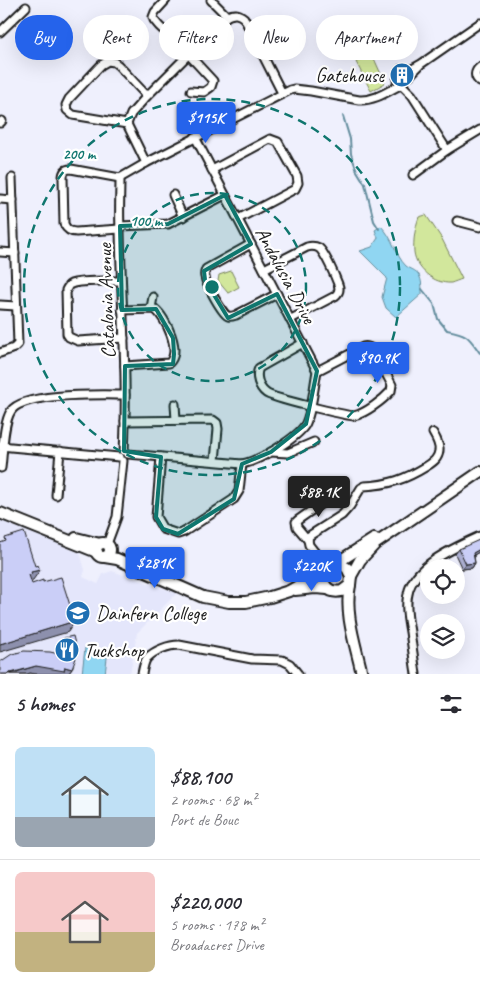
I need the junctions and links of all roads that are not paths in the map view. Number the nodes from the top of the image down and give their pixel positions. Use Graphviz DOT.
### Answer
graph roads {
  1 [pos="166,0"];
  2 [pos="211,0"];
  3 [pos="26,7"];
  4 [pos="226,15"];
  5 [pos="232,15"];
  6 [pos="480,23"];
  7 [pos="159,26"];
  8 [pos="0,32"];
  9 [pos="182,60"];
  10 [pos="194,60"];
  11 [pos="480,67"];
  12 [pos="404,76"];
  13 [pos="480,82"];
  14 [pos="191,91"];
  15 [pos="282,93"];
  16 [pos="147,96"];
  17 [pos="127,124"];
  18 [pos="480,130"];
  19 [pos="195,137"];
  20 [pos="447,150"];
  21 [pos="146,163"];
  22 [pos="212,170"];
  23 [pos="413,175"];
  24 [pos="12,178"];
  25 [pos="120,178"];
  26 [pos="172,195"];
  27 [pos="225,195"];
  28 [pos="0,198"];
  29 [pos="13,200"];
  30 [pos="183,217"];
  31 [pos="238,219"];
  32 [pos="456,221"];
  33 [pos="120,227"];
  34 [pos="480,227"];
  35 [pos="251,244"];
  36 [pos="0,252"];
  37 [pos="15,253"];
  38 [pos="264,269"];
  39 [pos="121,281"];
  40 [pos="277,294"];
  41 [pos="153,296"];
  42 [pos="0,306"];
  43 [pos="16,306"];
  44 [pos="151,308"];
  45 [pos="122,310"];
  46 [pos="291,319"];
  47 [pos="124,338"];
  48 [pos="304,343"];
  49 [pos="0,353"];
  50 [pos="125,366"];
  51 [pos="317,371"];
  52 [pos="125,395"];
  53 [pos="175,404"];
  54 [pos="311,406"];
  55 [pos="176,420"];
  56 [pos="125,421"];
  57 [pos="433,432"];
  58 [pos="314,442"];
  59 [pos="2,446"];
  60 [pos="60,451"];
  61 [pos="271,452"];
  62 [pos="123,456"];
  63 [pos="161,457"];
  64 [pos="215,461"];
  65 [pos="242,464"];
  66 [pos="1,468"];
  67 [pos="480,472"];
  68 [pos="56,495"];
  69 [pos="332,496"];
  70 [pos="0,513"];
  71 [pos="419,514"];
  72 [pos="480,536"];
  73 [pos="308,540"];
  74 [pos="104,549"];
  75 [pos="328,568"];
  76 [pos="351,580"];
  77 [pos="289,591"];
  78 [pos="330,591"];
  79 [pos="349,612"];
  80 [pos="142,674"];
  81 [pos="298,674"];
  82 [pos="362,674"];
  83 [pos="416,674"];
  1 -- 7 [label="street"];
  2 -- 4 [label="street"];
  3 -- 8 [label="street"];
  5 -- 15 [label="street"];
  6 -- 12 [label="street"];
  9 -- 16 [label="street"];
  10 -- 14 [label="street"];
  11 -- 13 [label="street"];
  12 -- 15 [label="street"];
  12 -- 20 [label="street"];
  15 -- 19 [label="street"];
  16 -- 17 [label="street"];
  16 -- 17 [label="street"];
  17 -- 21 [label="street"];
  18 -- 20 [label="street"];
  19 -- 21 [label="street"];
  19 -- 22 [label="street, Andalusia Drive"];
  20 -- 23 [label="street"];
  21 -- 25 [label="street"];
  22 -- 27 [label="street, Andalusia Drive"];
  22 -- 31 [label="street"];
  24 -- 29 [label="street"];
  25 -- 33 [label="street, Catalonia Avenue"];
  25 -- 33 [label="street"];
  26 -- 30 [label="street"];
  27 -- 30 [label="street"];
  27 -- 31 [label="street, Andalusia Drive"];
  28 -- 29 [label="street"];
  29 -- 37 [label="street"];
  30 -- 33 [label="street"];
  31 -- 35 [label="street, Andalusia Drive"];
  32 -- 34 [label="street"];
  33 -- 39 [label="street, Catalonia Avenue"];
  35 -- 38 [label="street, Andalusia Drive"];
  35 -- 40 [label="street"];
  36 -- 37 [label="street"];
  37 -- 43 [label="street"];
  38 -- 40 [label="street, Andalusia Drive"];
  38 -- 46 [label="street"];
  39 -- 45 [label="street, Catalonia Avenue"];
  39 -- 47 [label="street"];
  40 -- 46 [label="street, Andalusia Drive"];
  41 -- 44 [label="street"];
  42 -- 43 [label="street"];
  43 -- 49 [label="street"];
  44 -- 45 [label="street"];
  44 -- 50 [label="street"];
  45 -- 47 [label="street, Catalonia Avenue"];
  46 -- 48 [label="street, Andalusia Drive"];
  47 -- 50 [label="street, Catalonia Avenue"];
  48 -- 51 [label="street, Andalusia Drive"];
  48 -- 54 [label="street"];
  50 -- 52 [label="street, Catalonia Avenue"];
  51 -- 54 [label="street"];
  51 -- 54 [label="street"];
  52 -- 56 [label="street, Catalonia Avenue"];
  52 -- 59 [label="street"];
  53 -- 55 [label="street"];
  54 -- 61 [label="street"];
  55 -- 56 [label="street"];
  55 -- 64 [label="street"];
  56 -- 62 [label="street, Catalonia Avenue"];
  57 -- 73 [label="street"];
  58 -- 61 [label="street"];
  59 -- 60 [label="street"];
  59 -- 66 [label="street"];
  60 -- 62 [label="street"];
  60 -- 68 [label="street"];
  61 -- 65 [label="street"];
  62 -- 63 [label="street"];
  62 -- 74 [label="street, Catalonia Avenue"];
  63 -- 64 [label="street"];
  63 -- 65 [label="street"];
  64 -- 65 [label="street"];
  67 -- 71 [label="street"];
  69 -- 73 [label="street"];
  70 -- 74 [label="street"];
  71 -- 75 [label="street"];
  71 -- 76 [label="street"];
  72 -- 83 [label="street"];
  73 -- 75 [label="street"];
  74 -- 77 [label="street"];
  75 -- 76 [label="street"];
  75 -- 77 [label="street"];
  75 -- 78 [label="street"];
  76 -- 78 [label="street"];
  76 -- 79 [label="street"];
  77 -- 78 [label="street"];
  78 -- 79 [label="street"];
  79 -- 82 [label="street"];
  80 -- 81 [label="street"];
}
